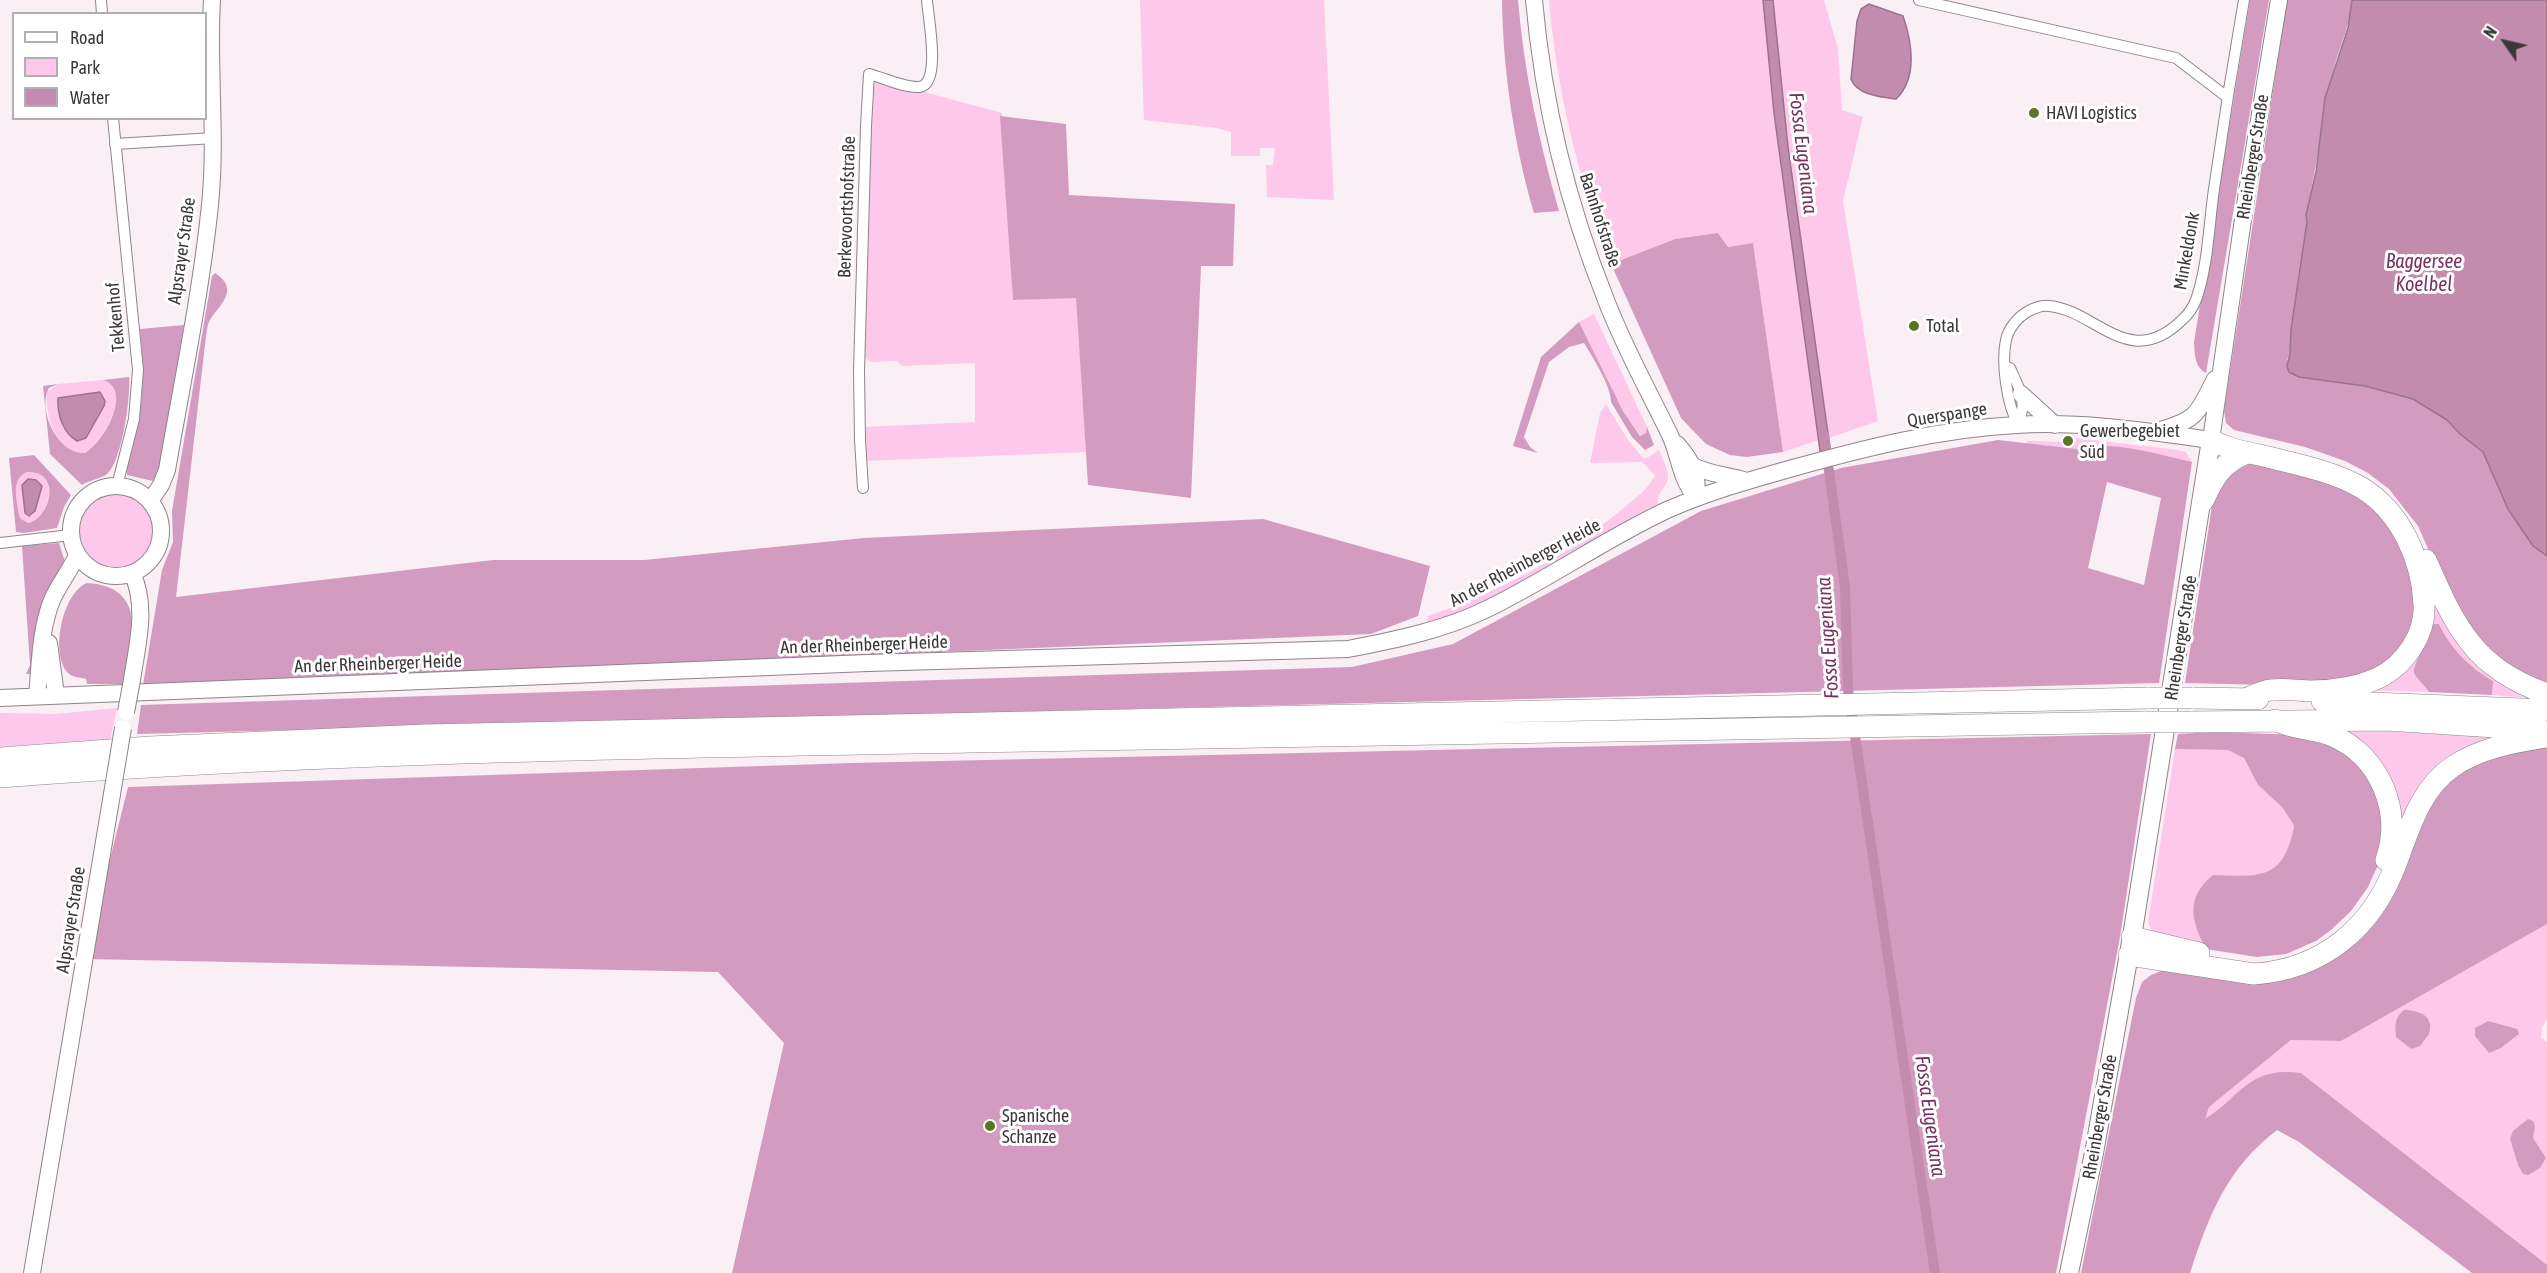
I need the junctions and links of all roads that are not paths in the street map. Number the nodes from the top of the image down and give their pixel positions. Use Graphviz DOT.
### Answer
graph roads {
  1 [pos="212,0"];
  2 [pos="927,0"];
  3 [pos="1534,0"];
  4 [pos="1919,0"];
  5 [pos="2244,0"];
  6 [pos="2279,0"];
  7 [pos="2227,97"];
  8 [pos="112,120"];
  9 [pos="214,138"];
  10 [pos="116,144"];
  11 [pos="2005,357"];
  12 [pos="2221,367"];
  13 [pos="2021,394"];
  14 [pos="2018,424"];
  15 [pos="2055,425"];
  16 [pos="2154,432"];
  17 [pos="1671,438"];
  18 [pos="2211,440"];
  19 [pos="2247,453"];
  20 [pos="1693,466"];
  21 [pos="1748,481"];
  22 [pos="117,486"];
  23 [pos="863,488"];
  24 [pos="1696,497"];
  25 [pos="150,501"];
  26 [pos="2203,501"];
  27 [pos="71,535"];
  28 [pos="0,543"];
  29 [pos="77,555"];
  30 [pos="90,568"];
  31 [pos="132,573"];
  32 [pos="2547,694"];
  33 [pos="56,695"];
  34 [pos="37,696"];
  35 [pos="0,698"];
  36 [pos="2245,699"];
  37 [pos="2547,710"];
  38 [pos="2275,720"];
  39 [pos="2547,730"];
  40 [pos="2547,737"];
  41 [pos="0,759"];
  42 [pos="0,777"];
  43 [pos="2131,946"];
  44 [pos="32,1273"];
  45 [pos="2069,1273"];
  1 -- 9 [label="street, Alpsrayer Straße"];
  2 -- 23 [label="street, Berkevoortshofstraße"];
  3 -- 17 [label="street, Bahnhofstraße"];
  4 -- 7 [label="street"];
  5 -- 7 [label="street, Minkeldonk"];
  6 -- 12 [label="street, Rheinberger Straße"];
  7 -- 11 [label="street, Minkeldonk"];
  8 -- 10 [label="street, Tekkenhof"];
  9 -- 10 [label="street"];
  9 -- 25 [label="street, Alpsrayer Straße"];
  10 -- 22 [label="street, Tekkenhof"];
  11 -- 13 [label="street"];
  11 -- 14 [label="street, Minkeldonk"];
  12 -- 16 [label="street"];
  12 -- 18 [label="street, Rheinberger Straße"];
  13 -- 14 [label="street"];
  13 -- 15 [label="street"];
  14 -- 15 [label="street, Querspange"];
  14 -- 21 [label="street, Querspange"];
  15 -- 16 [label="street, Querspange"];
  16 -- 18 [label="street, Querspange"];
  17 -- 20 [label="street, Bahnhofstraße"];
  17 -- 24 [label="street, Bahnhofstraße"];
  18 -- 19 [label="highway"];
  18 -- 26 [label="main road, Rheinberger Straße"];
  18 -- 32 [label="highway"];
  19 -- 26 [label="highway"];
  19 -- 36 [label="highway"];
  20 -- 21 [label="street"];
  20 -- 24 [label="street"];
  21 -- 24 [label="street, Querspange"];
  22 -- 25 [label="street"];
  22 -- 27 [label="street"];
  24 -- 33 [label="street, An der Rheinberger Heide"];
  25 -- 31 [label="street"];
  26 -- 43 [label="main road, Rheinberger Straße"];
  27 -- 28 [label="street"];
  27 -- 29 [label="street"];
  29 -- 30 [label="street"];
  29 -- 34 [label="street"];
  30 -- 31 [label="street"];
  30 -- 33 [label="street"];
  31 -- 44 [label="street, Alpsrayer Straße, bridge"];
  33 -- 34 [label="street, An der Rheinberger Heide"];
  34 -- 35 [label="street, An der Rheinberger Heide"];
  36 -- 37 [label="highway"];
  36 -- 41 [label="highway, bridge"];
  38 -- 39 [label="highway"];
  38 -- 42 [label="highway, bridge"];
  38 -- 43 [label="highway"];
  40 -- 43 [label="highway"];
  43 -- 45 [label="main road, Rheinberger Straße"];
}
